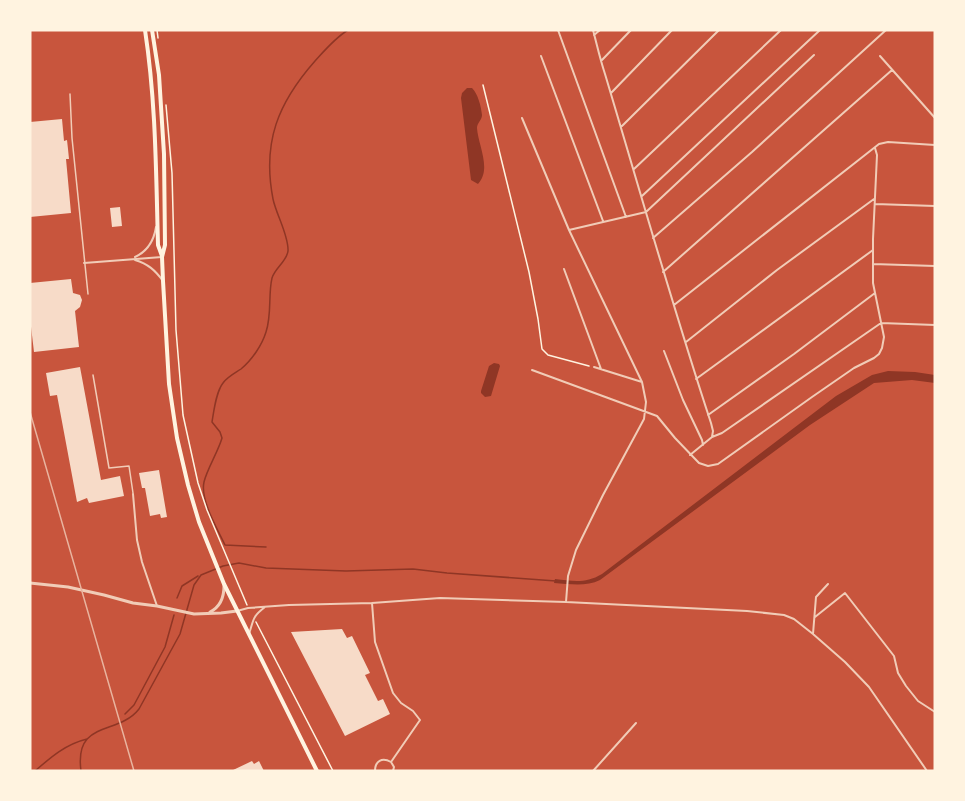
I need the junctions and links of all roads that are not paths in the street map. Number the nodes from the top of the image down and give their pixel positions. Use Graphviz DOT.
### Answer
graph roads {
  1 [pos="145,30"];
  2 [pos="152,30"];
  3 [pos="558,30"];
  4 [pos="593,30"];
  5 [pos="600,30"];
  6 [pos="631,30"];
  7 [pos="672,30"];
  8 [pos="719,30"];
  9 [pos="781,30"];
  10 [pos="820,30"];
  11 [pos="886,30"];
  12 [pos="594,35"];
  13 [pos="814,55"];
  14 [pos="541,56"];
  15 [pos="880,56"];
  16 [pos="601,61"];
  17 [pos="892,70"];
  18 [pos="611,93"];
  19 [pos="70,94"];
  20 [pos="522,118"];
  21 [pos="935,118"];
  22 [pos="621,126"];
  23 [pos="935,145"];
  24 [pos="875,148"];
  25 [pos="634,170"];
  26 [pos="642,196"];
  27 [pos="875,198"];
  28 [pos="875,204"];
  29 [pos="935,206"];
  30 [pos="646,212"];
  31 [pos="157,215"];
  32 [pos="626,217"];
  33 [pos="603,221"];
  34 [pos="569,230"];
  35 [pos="654,238"];
  36 [pos="873,250"];
  37 [pos="162,257"];
  38 [pos="132,259"];
  39 [pos="84,263"];
  40 [pos="873,264"];
  41 [pos="935,267"];
  42 [pos="564,269"];
  43 [pos="663,272"];
  44 [pos="162,281"];
  45 [pos="875,293"];
  46 [pos="88,294"];
  47 [pos="674,305"];
  48 [pos="881,323"];
  49 [pos="935,325"];
  50 [pos="686,342"];
  51 [pos="664,351"];
  52 [pos="594,367"];
  53 [pos="602,369"];
  54 [pos="532,370"];
  55 [pos="93,375"];
  56 [pos="696,379"];
  57 [pos="642,382"];
  58 [pos="646,411"];
  59 [pos="708,415"];
  60 [pos="712,437"];
  61 [pos="703,445"];
  62 [pos="690,455"];
  63 [pos="133,494"];
  64 [pos="30,583"];
  65 [pos="224,583"];
  66 [pos="828,584"];
  67 [pos="566,602"];
  68 [pos="372,603"];
  69 [pos="157,606"];
  70 [pos="267,606"];
  71 [pos="237,611"];
  72 [pos="202,615"];
  73 [pos="815,616"];
  74 [pos="249,634"];
  75 [pos="813,634"];
  76 [pos="935,712"];
  77 [pos="636,723"];
  78 [pos="391,762"];
  79 [pos="317,771"];
  80 [pos="375,771"];
  81 [pos="393,771"];
  82 [pos="593,771"];
  83 [pos="927,771"];
  1 -- 31 [label="main road"];
  2 -- 37 [label="main road"];
  3 -- 32 [label="street"];
  4 -- 12 [label="street"];
  5 -- 12 [label="street"];
  6 -- 16 [label="street"];
  7 -- 18 [label="street"];
  8 -- 22 [label="street"];
  9 -- 25 [label="street"];
  10 -- 26 [label="street"];
  11 -- 35 [label="street"];
  12 -- 16 [label="street"];
  13 -- 30 [label="street"];
  14 -- 33 [label="street"];
  15 -- 17 [label="street"];
  16 -- 18 [label="street"];
  17 -- 21 [label="street"];
  17 -- 43 [label="street"];
  18 -- 22 [label="street"];
  19 -- 39 [label="lane"];
  20 -- 34 [label="street"];
  22 -- 25 [label="street"];
  23 -- 24 [label="street"];
  24 -- 27 [label="street"];
  24 -- 47 [label="street"];
  25 -- 26 [label="street"];
  26 -- 30 [label="street"];
  27 -- 28 [label="street"];
  27 -- 50 [label="street"];
  28 -- 29 [label="street"];
  28 -- 36 [label="street"];
  30 -- 32 [label="street"];
  30 -- 35 [label="street"];
  31 -- 37 [label="main road"];
  31 -- 38 [label="street"];
  32 -- 33 [label="street"];
  33 -- 34 [label="street"];
  34 -- 57 [label="street"];
  35 -- 43 [label="street"];
  36 -- 40 [label="street"];
  36 -- 56 [label="street"];
  37 -- 38 [label="street"];
  37 -- 44 [label="main road"];
  38 -- 39 [label="street"];
  38 -- 44 [label="street"];
  39 -- 46 [label="lane"];
  40 -- 41 [label="street"];
  40 -- 45 [label="street"];
  42 -- 53 [label="street"];
  43 -- 47 [label="street"];
  44 -- 65 [label="main road"];
  45 -- 48 [label="street"];
  45 -- 59 [label="street"];
  47 -- 50 [label="street"];
  48 -- 49 [label="street"];
  48 -- 60 [label="street"];
  48 -- 62 [label="street"];
  50 -- 56 [label="street"];
  51 -- 61 [label="street"];
  52 -- 53 [label="street"];
  53 -- 57 [label="street"];
  54 -- 58 [label="street"];
  55 -- 63 [label="lane"];
  56 -- 59 [label="street"];
  57 -- 58 [label="street"];
  58 -- 62 [label="street"];
  58 -- 67 [label="street"];
  59 -- 60 [label="street"];
  60 -- 61 [label="street"];
  61 -- 62 [label="street"];
  63 -- 69 [label="street"];
  64 -- 69 [label="street"];
  65 -- 71 [label="main road"];
  65 -- 72 [label="street"];
  66 -- 73 [label="street"];
  67 -- 68 [label="street"];
  67 -- 75 [label="street"];
  68 -- 70 [label="street"];
  68 -- 78 [label="street"];
  69 -- 72 [label="street"];
  70 -- 71 [label="street"];
  70 -- 74 [label="street"];
  71 -- 72 [label="street"];
  71 -- 74 [label="main road"];
  73 -- 75 [label="street"];
  73 -- 76 [label="street"];
  74 -- 79 [label="main road"];
  75 -- 83 [label="street"];
  77 -- 82 [label="street"];
  78 -- 80 [label="street"];
  78 -- 81 [label="street"];
}
